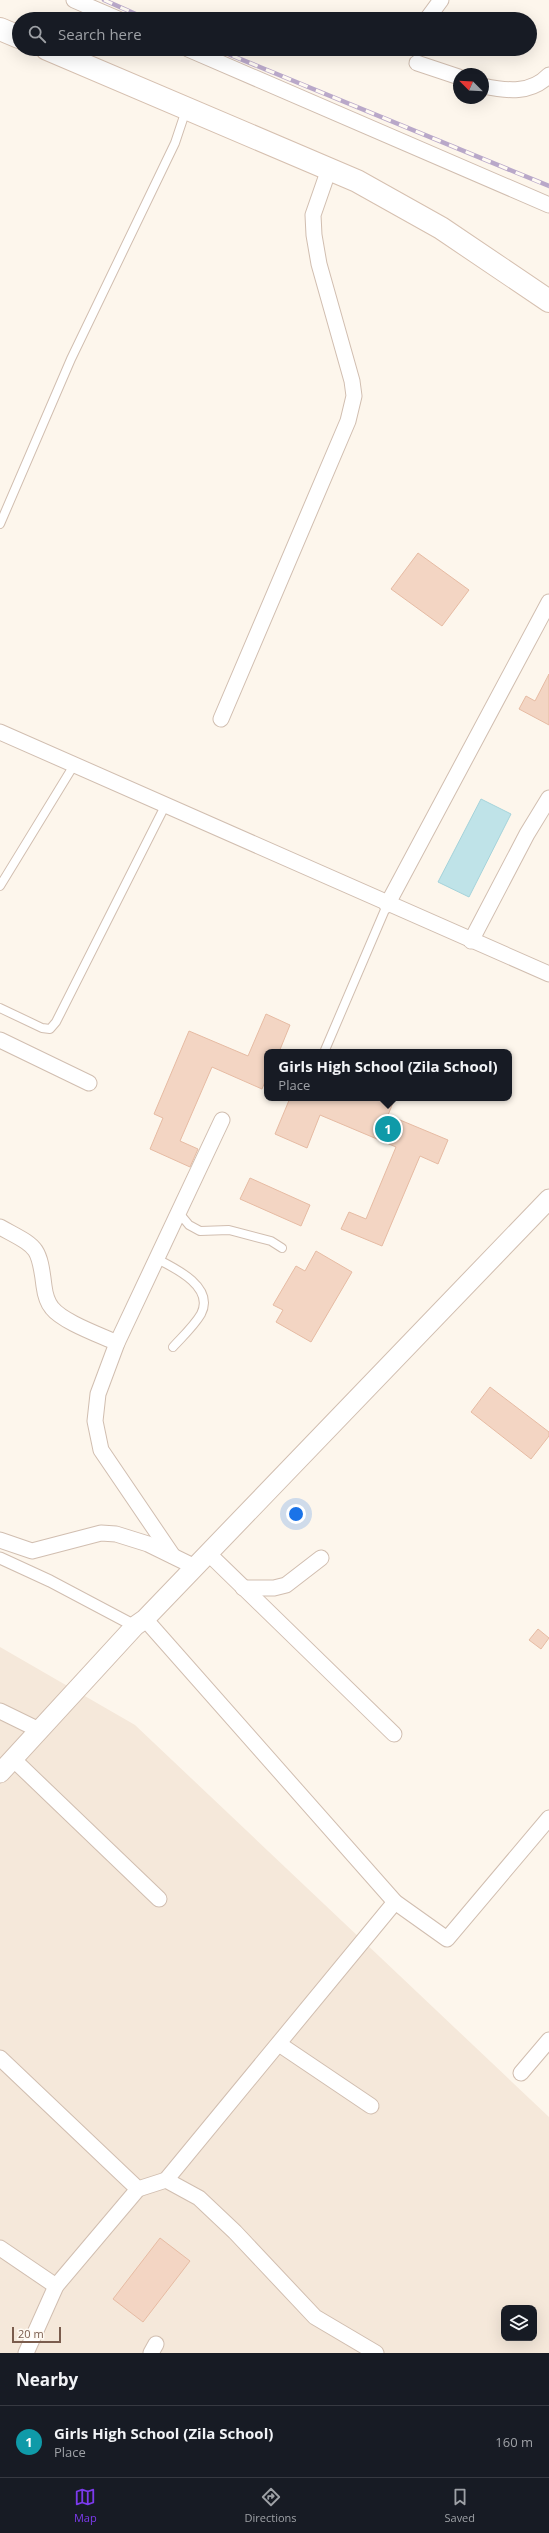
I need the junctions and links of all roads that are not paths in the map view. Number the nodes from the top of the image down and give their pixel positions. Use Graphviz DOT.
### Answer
graph roads {
  1 [pos="74,0"];
  2 [pos="441,0"];
  3 [pos="102,12"];
  4 [pos="432,12"];
  5 [pos="0,29"];
  6 [pos="12,34"];
  7 [pos="63,56"];
  8 [pos="204,56"];
  9 [pos="417,63"];
  10 [pos="549,75"];
  11 [pos="453,76"];
  12 [pos="489,87"];
  13 [pos="186,110"];
  14 [pos="329,170"];
  15 [pos="549,205"];
  16 [pos="549,301"];
  17 [pos="0,524"];
  18 [pos="549,602"];
  19 [pos="221,719"];
  20 [pos="0,732"];
  21 [pos="74,765"];
  22 [pos="549,798"];
  23 [pos="165,806"];
  24 [pos="0,886"];
  25 [pos="387,905"];
  26 [pos="471,941"];
  27 [pos="549,974"];
  28 [pos="0,1008"];
  29 [pos="0,1040"];
  30 [pos="325,1049"];
  31 [pos="89,1083"];
  32 [pos="222,1120"];
  33 [pos="549,1199"];
  34 [pos="179,1213"];
  35 [pos="0,1228"];
  36 [pos="282,1248"];
  37 [pos="157,1259"];
  38 [pos="117,1343"];
  39 [pos="173,1347"];
  40 [pos="0,1540"];
  41 [pos="208,1553"];
  42 [pos="173,1556"];
  43 [pos="0,1558"];
  44 [pos="321,1558"];
  45 [pos="195,1567"];
  46 [pos="243,1588"];
  47 [pos="140,1622"];
  48 [pos="0,1711"];
  49 [pos="40,1730"];
  50 [pos="394,1734"];
  51 [pos="13,1759"];
  52 [pos="0,1773"];
  53 [pos="549,1818"];
  54 [pos="159,1899"];
  55 [pos="395,1902"];
  56 [pos="549,2040"];
  57 [pos="279,2044"];
  58 [pos="0,2058"];
  59 [pos="521,2073"];
  60 [pos="371,2106"];
  61 [pos="166,2180"];
  62 [pos="138,2189"];
  63 [pos="0,2248"];
  64 [pos="56,2286"];
  65 [pos="26,2353"];
  66 [pos="376,2353"];
  1 -- 3 [label="street"];
  2 -- 4 [label="street"];
  5 -- 6 [label="main road"];
  7 -- 13 [label="main road"];
  8 -- 15 [label="street"];
  9 -- 11 [label="street"];
  10 -- 12 [label="street"];
  13 -- 14 [label="main road"];
  13 -- 17 [label="lane"];
  14 -- 16 [label="main road"];
  14 -- 19 [label="street"];
  18 -- 25 [label="street"];
  20 -- 21 [label="street"];
  21 -- 23 [label="street"];
  21 -- 24 [label="lane"];
  22 -- 26 [label="street"];
  23 -- 25 [label="street"];
  23 -- 28 [label="lane"];
  25 -- 26 [label="street"];
  25 -- 30 [label="lane"];
  26 -- 27 [label="street"];
  29 -- 31 [label="street"];
  32 -- 34 [label="street"];
  33 -- 41 [label="street"];
  34 -- 36 [label="lane"];
  34 -- 37 [label="street"];
  35 -- 38 [label="street"];
  37 -- 38 [label="street"];
  37 -- 39 [label="lane"];
  38 -- 42 [label="street"];
  40 -- 42 [label="street"];
  41 -- 45 [label="street"];
  41 -- 46 [label="street"];
  42 -- 45 [label="street"];
  43 -- 47 [label="street"];
  44 -- 46 [label="street"];
  45 -- 47 [label="street"];
  46 -- 50 [label="street"];
  47 -- 49 [label="street"];
  47 -- 55 [label="street"];
  48 -- 49 [label="street"];
  49 -- 51 [label="street"];
  51 -- 52 [label="street"];
  51 -- 54 [label="street"];
  53 -- 55 [label="street"];
  55 -- 57 [label="street"];
  56 -- 59 [label="street"];
  57 -- 60 [label="street"];
  57 -- 61 [label="street"];
  58 -- 62 [label="street"];
  61 -- 62 [label="street"];
  61 -- 66 [label="street"];
  62 -- 64 [label="street"];
  63 -- 64 [label="street"];
  64 -- 65 [label="street"];
}
